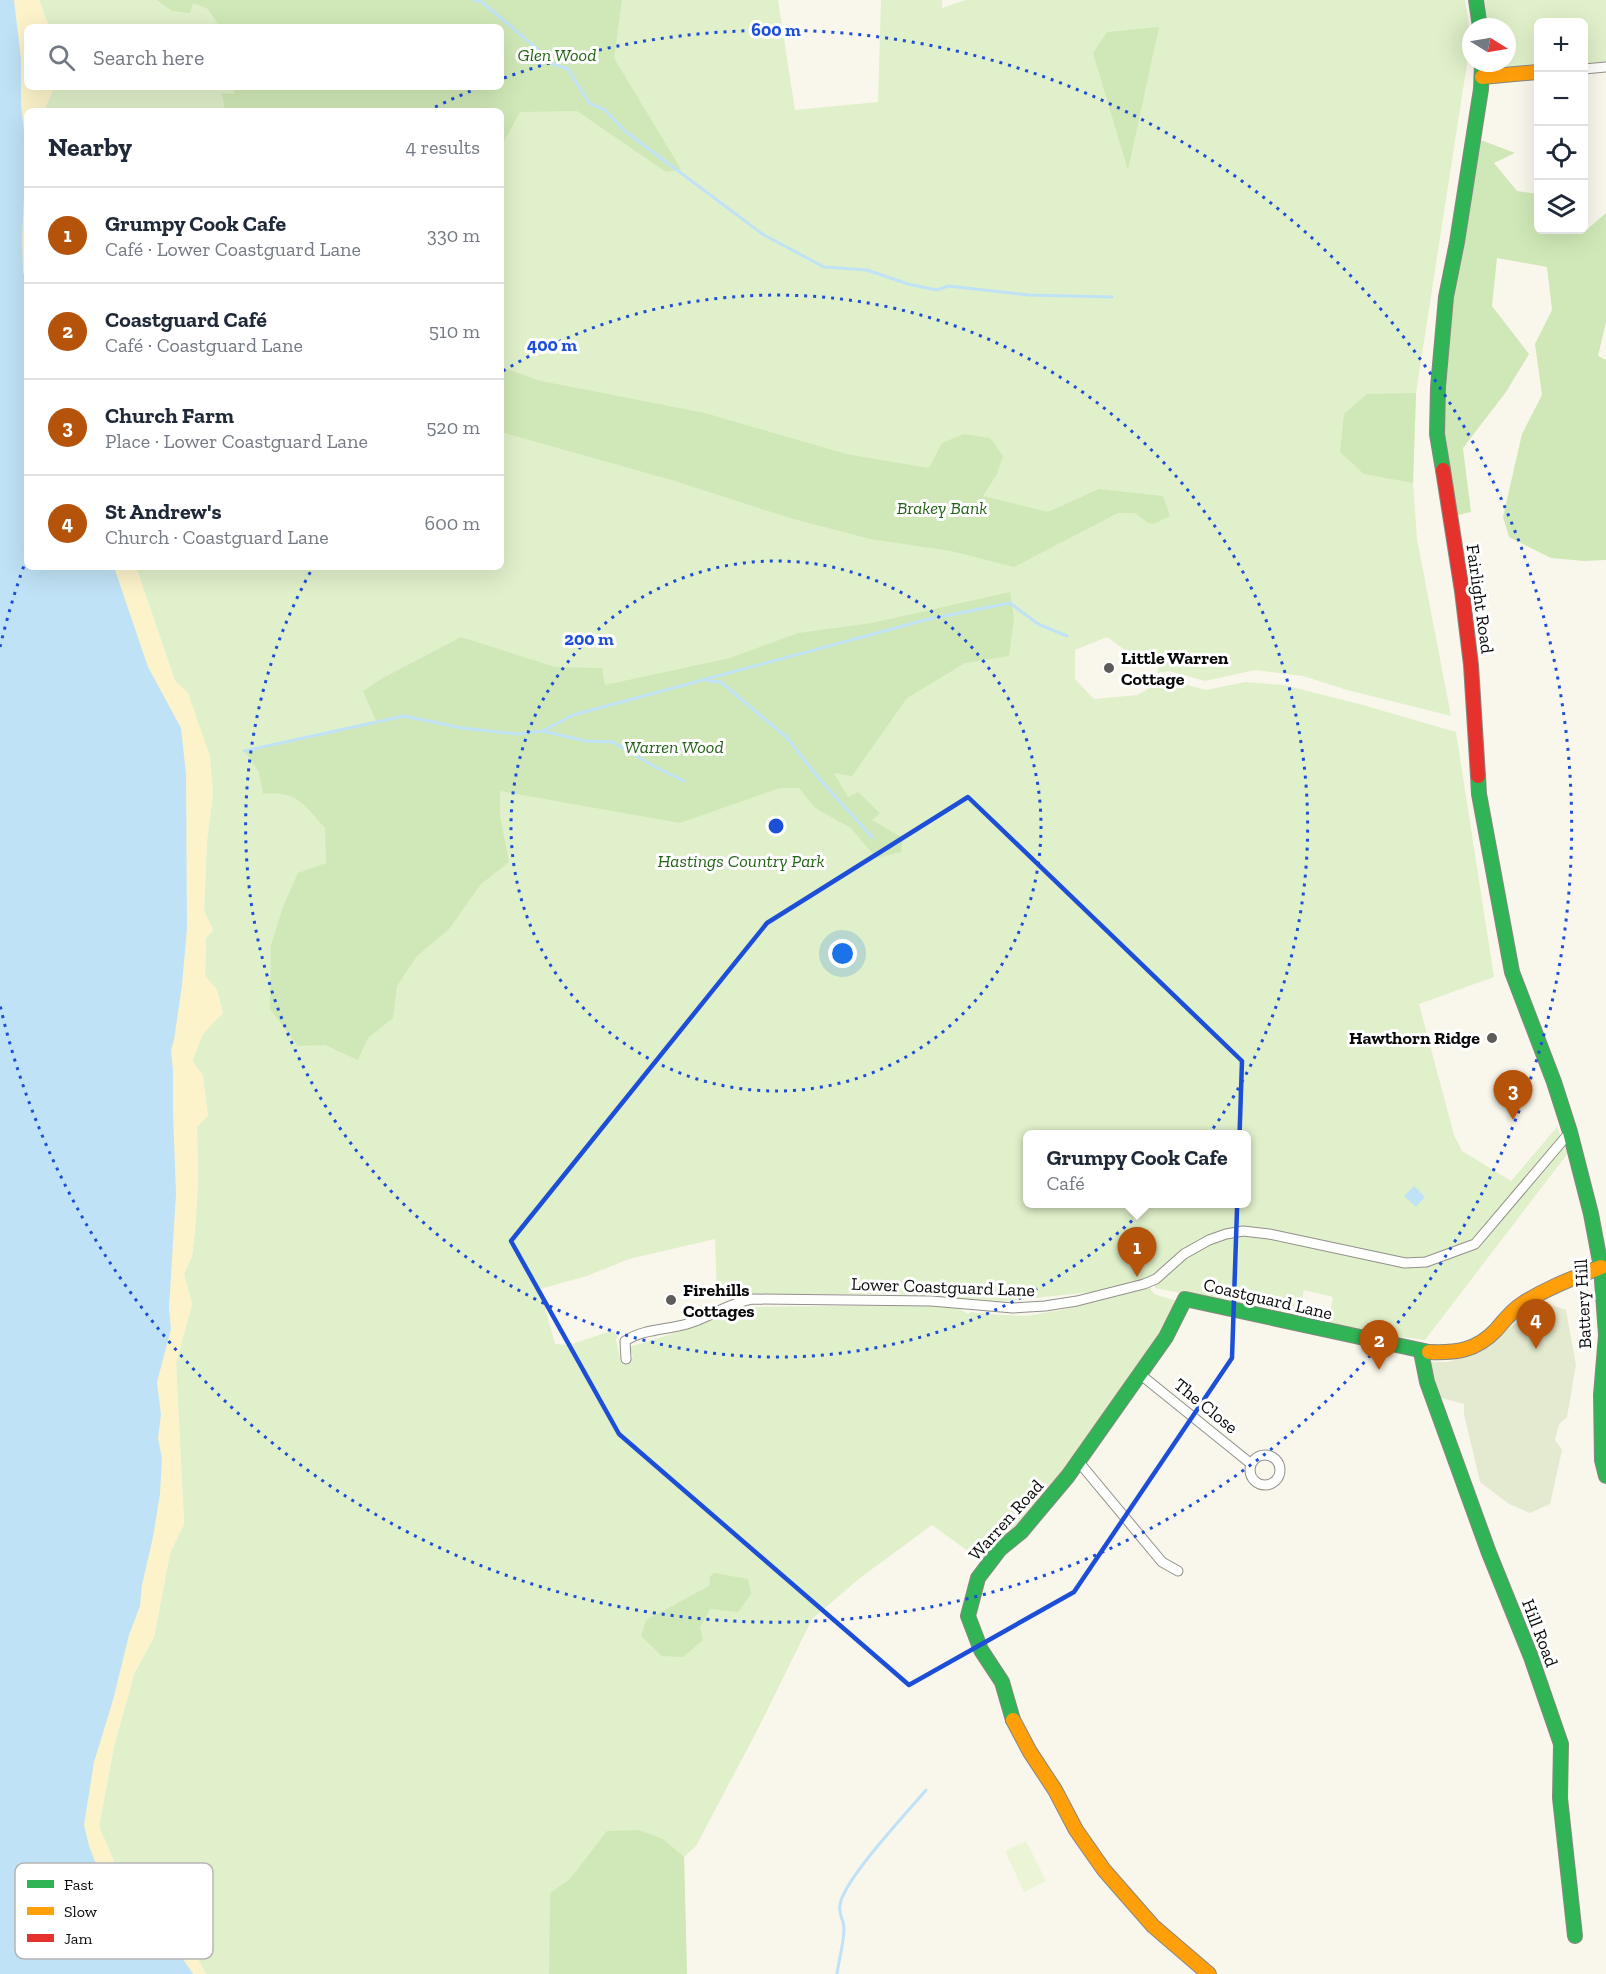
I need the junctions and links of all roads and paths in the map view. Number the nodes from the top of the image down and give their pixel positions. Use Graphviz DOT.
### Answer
graph roads {
  1 [pos="1476,0"];
  2 [pos="1479,18"];
  3 [pos="1606,67"];
  4 [pos="1588,69"];
  5 [pos="1516,71"];
  6 [pos="1482,72"];
  7 [pos="1534,72"];
  8 [pos="1570,1132"];
  9 [pos="1601,1267"];
  10 [pos="1185,1299"];
  11 [pos="1420,1352"];
  12 [pos="626,1359"];
  13 [pos="1141,1375"];
  14 [pos="1078,1461"];
  15 [pos="1250,1463"];
  16 [pos="1606,1476"];
  17 [pos="1178,1570"];
  18 [pos="1575,1936"];
  19 [pos="1209,1974"];
  1 -- 2 [label="street"];
  3 -- 4 [label="street"];
  5 -- 7 [label="street"];
  6 -- 8 [label="street, Fairlight Road"];
  8 -- 9 [label="street, Battery Hill"];
  8 -- 12 [label="street, Lower Coastguard Lane"];
  9 -- 11 [label="street, Coastguard Lane"];
  9 -- 16 [label="street, Battery Hill"];
  10 -- 11 [label="street, Coastguard Lane"];
  10 -- 13 [label="street, Warren Road"];
  11 -- 18 [label="street, Hill Road"];
  13 -- 14 [label="street, Warren Road"];
  13 -- 15 [label="street, The Close"];
  14 -- 17 [label="street"];
  14 -- 19 [label="street, Warren Road"];
}
